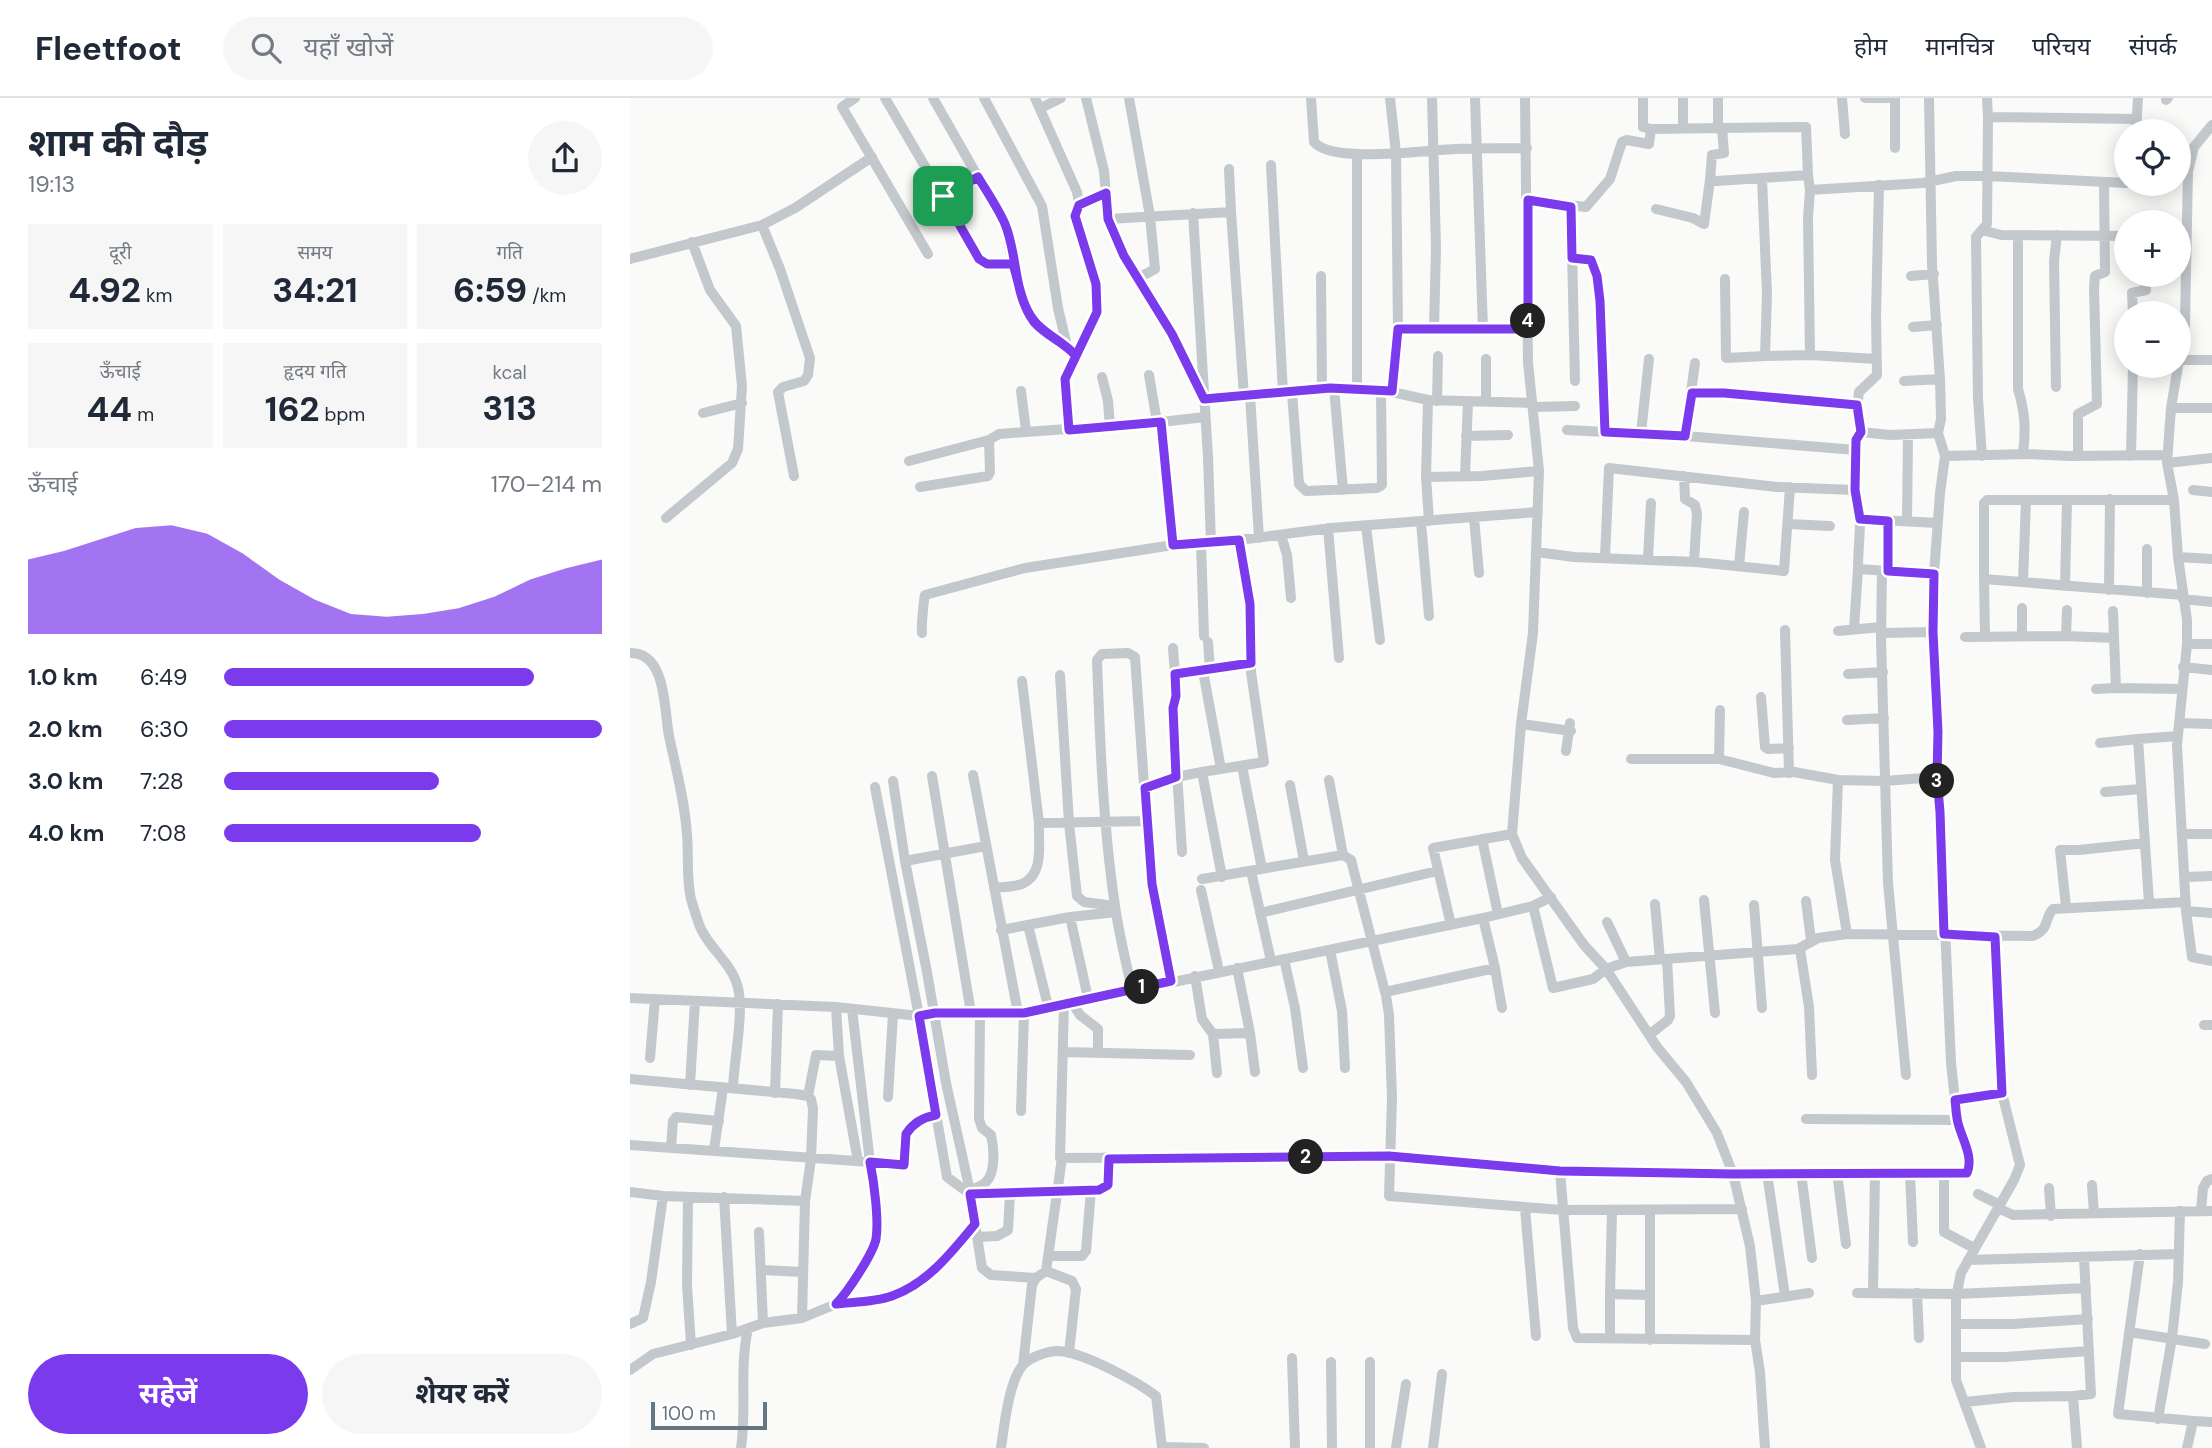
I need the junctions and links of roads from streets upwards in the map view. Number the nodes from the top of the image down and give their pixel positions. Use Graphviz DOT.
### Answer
graph roads {
  1 [pos="855,98"];
  2 [pos="885,98"];
  3 [pos="933,98"];
  4 [pos="984,98"];
  5 [pos="1035,98"];
  6 [pos="1061,98"];
  7 [pos="1086,98"];
  8 [pos="1129,98"];
  9 [pos="1311,98"];
  10 [pos="1390,98"];
  11 [pos="1432,98"];
  12 [pos="1475,98"];
  13 [pos="1525,98"];
  14 [pos="1643,98"];
  15 [pos="1682,98"];
  16 [pos="1718,98"];
  17 [pos="1842,98"];
  18 [pos="1865,98"];
  19 [pos="1888,98"];
  20 [pos="1895,98"];
  21 [pos="1929,98"];
  22 [pos="1987,98"];
  23 [pos="2138,98"];
  24 [pos="1041,108"];
  25 [pos="1988,117"];
  26 [pos="2137,119"];
  27 [pos="2212,125"];
  28 [pos="1683,128"];
  29 [pos="1651,129"];
  30 [pos="1720,129"];
  31 [pos="1845,134"];
  32 [pos="1527,148"];
  33 [pos="1895,148"];
  34 [pos="1478,149"];
  35 [pos="1434,151"];
  36 [pos="1396,153"];
  37 [pos="1357,154"];
  38 [pos="872,157"];
  39 [pos="2191,159"];
  40 [pos="1271,165"];
  41 [pos="1229,169"];
  42 [pos="1808,175"];
  43 [pos="1987,176"];
  44 [pos="978,177"];
  45 [pos="1762,178"];
  46 [pos="1710,180"];
  47 [pos="1930,181"];
  48 [pos="2104,182"];
  49 [pos="2114,182"];
  50 [pos="1879,185"];
  51 [pos="1810,190"];
  52 [pos="1106,193"];
  53 [pos="943,196"];
  54 [pos="1528,200"];
  55 [pos="1079,205"];
  56 [pos="1571,207"];
  57 [pos="1656,209"];
  58 [pos="1231,212"];
  59 [pos="1193,214"];
  60 [pos="1150,216"];
  61 [pos="1108,219"];
  62 [pos="762,225"];
  63 [pos="1982,230"];
  64 [pos="2018,235"];
  65 [pos="2057,235"];
  66 [pos="2106,235"];
  67 [pos="2114,235"];
  68 [pos="692,242"];
  69 [pos="928,254"];
  70 [pos="1572,258"];
  71 [pos="630,259"];
  72 [pos="1013,264"];
  73 [pos="1934,274"];
  74 [pos="1321,276"];
  75 [pos="1911,276"];
  76 [pos="1138,278"];
  77 [pos="1725,279"];
  78 [pos="2146,287"];
  79 [pos="2132,301"];
  80 [pos="1937,325"];
  81 [pos="1913,327"];
  82 [pos="1398,329"];
  83 [pos="1434,329"];
  84 [pos="1483,329"];
  85 [pos="1528,329"];
  86 [pos="1067,346"];
  87 [pos="1810,355"];
  88 [pos="1076,356"];
  89 [pos="1438,356"];
  90 [pos="1765,356"];
  91 [pos="1486,359"];
  92 [pos="1649,359"];
  93 [pos="1876,359"];
  94 [pos="2191,360"];
  95 [pos="2212,360"];
  96 [pos="1695,363"];
  97 [pos="1149,375"];
  98 [pos="1102,377"];
  99 [pos="2133,378"];
  100 [pos="2177,378"];
  101 [pos="1940,379"];
  102 [pos="1575,381"];
  103 [pos="1904,381"];
  104 [pos="2056,387"];
  105 [pos="1334,388"];
  106 [pos="1357,388"];
  107 [pos="1322,389"];
  108 [pos="1021,391"];
  109 [pos="1387,391"];
  110 [pos="1287,393"];
  111 [pos="1692,393"];
  112 [pos="1247,396"];
  113 [pos="1204,399"];
  114 [pos="1433,400"];
  115 [pos="741,402"];
  116 [pos="1468,402"];
  117 [pos="1486,402"];
  118 [pos="1533,405"];
  119 [pos="1857,405"];
  120 [pos="1575,406"];
  121 [pos="2171,408"];
  122 [pos="2212,408"];
  123 [pos="703,413"];
  124 [pos="1205,417"];
  125 [pos="1159,422"];
  126 [pos="1110,426"];
  127 [pos="1069,430"];
  128 [pos="1567,430"];
  129 [pos="1026,431"];
  130 [pos="1605,432"];
  131 [pos="1861,432"];
  132 [pos="1641,433"];
  133 [pos="1938,433"];
  134 [pos="1508,435"];
  135 [pos="1908,435"];
  136 [pos="1466,436"];
  137 [pos="1685,436"];
  138 [pos="989,440"];
  139 [pos="1856,450"];
  140 [pos="2023,454"];
  141 [pos="1945,456"];
  142 [pos="1982,456"];
  143 [pos="2078,456"];
  144 [pos="2131,456"];
  145 [pos="2212,458"];
  146 [pos="2167,459"];
  147 [pos="909,461"];
  148 [pos="1539,471"];
  149 [pos="794,476"];
  150 [pos="1465,476"];
  151 [pos="1684,476"];
  152 [pos="1426,477"];
  153 [pos="920,487"];
  154 [pos="1790,487"];
  155 [pos="1343,489"];
  156 [pos="1855,490"];
  157 [pos="2193,490"];
  158 [pos="2212,492"];
  159 [pos="2110,499"];
  160 [pos="2026,500"];
  161 [pos="2067,500"];
  162 [pos="2174,500"];
  163 [pos="1651,503"];
  164 [pos="1744,512"];
  165 [pos="1538,513"];
  166 [pos="666,518"];
  167 [pos="1475,518"];
  168 [pos="1860,519"];
  169 [pos="1425,521"];
  170 [pos="1888,521"];
  171 [pos="1907,521"];
  172 [pos="1938,523"];
  173 [pos="1788,524"];
  174 [pos="1366,526"];
  175 [pos="1830,526"];
  176 [pos="1328,528"];
  177 [pos="1281,535"];
  178 [pos="1259,538"];
  179 [pos="1239,540"];
  180 [pos="1206,543"];
  181 [pos="1173,545"];
  182 [pos="2147,549"];
  183 [pos="1536,552"];
  184 [pos="1605,557"];
  185 [pos="2178,557"];
  186 [pos="1648,558"];
  187 [pos="2212,559"];
  188 [pos="1694,562"];
  189 [pos="1739,566"];
  190 [pos="1858,569"];
  191 [pos="1885,571"];
  192 [pos="1479,573"];
  193 [pos="1934,574"];
  194 [pos="1984,579"];
  195 [pos="2023,582"];
  196 [pos="2065,586"];
  197 [pos="2109,590"];
  198 [pos="2147,593"];
  199 [pos="2183,597"];
  200 [pos="1291,598"];
  201 [pos="2212,602"];
  202 [pos="2022,608"];
  203 [pos="2067,610"];
  204 [pos="2113,611"];
  205 [pos="1429,616"];
  206 [pos="1785,629"];
  207 [pos="1854,629"];
  208 [pos="1881,630"];
  209 [pos="1838,631"];
  210 [pos="1933,632"];
  211 [pos="922,633"];
  212 [pos="1985,636"];
  213 [pos="2022,636"];
  214 [pos="2066,636"];
  215 [pos="1965,637"];
  216 [pos="2114,638"];
  217 [pos="1380,640"];
  218 [pos="2187,644"];
  219 [pos="2212,644"];
  220 [pos="1173,648"];
  221 [pos="630,653"];
  222 [pos="1339,658"];
  223 [pos="1251,663"];
  224 [pos="2183,667"];
  225 [pos="1207,670"];
  226 [pos="2212,670"];
  227 [pos="1883,671"];
  228 [pos="1175,674"];
  229 [pos="1848,674"];
  230 [pos="1060,675"];
  231 [pos="1022,681"];
  232 [pos="2116,688"];
  233 [pos="2096,689"];
  234 [pos="2182,689"];
  235 [pos="1761,697"];
  236 [pos="1720,710"];
  237 [pos="1884,718"];
  238 [pos="1847,720"];
  239 [pos="2179,723"];
  240 [pos="1521,724"];
  241 [pos="2212,724"];
  242 [pos="2178,736"];
  243 [pos="2138,739"];
  244 [pos="2100,743"];
  245 [pos="1789,748"];
  246 [pos="1566,751"];
  247 [pos="1631,759"];
  248 [pos="1719,759"];
  249 [pos="1242,766"];
  250 [pos="1221,769"];
  251 [pos="1202,772"];
  252 [pos="1789,773"];
  253 [pos="973,775"];
  254 [pos="932,776"];
  255 [pos="1176,777"];
  256 [pos="1937,777"];
  257 [pos="1329,780"];
  258 [pos="1838,780"];
  259 [pos="893,781"];
  260 [pos="1885,781"];
  261 [pos="1290,785"];
  262 [pos="875,787"];
  263 [pos="1145,788"];
  264 [pos="2141,789"];
  265 [pos="2105,792"];
  266 [pos="1146,821"];
  267 [pos="1039,823"];
  268 [pos="1069,823"];
  269 [pos="1106,823"];
  270 [pos="1512,834"];
  271 [pos="2182,834"];
  272 [pos="2212,834"];
  273 [pos="1482,839"];
  274 [pos="2144,843"];
  275 [pos="986,846"];
  276 [pos="1182,852"];
  277 [pos="945,854"];
  278 [pos="1343,855"];
  279 [pos="905,861"];
  280 [pos="1304,861"];
  281 [pos="1256,870"];
  282 [pos="1437,872"];
  283 [pos="2212,876"];
  284 [pos="1222,877"];
  285 [pos="2185,877"];
  286 [pos="994,888"];
  287 [pos="1360,890"];
  288 [pos="1551,897"];
  289 [pos="1704,900"];
  290 [pos="1806,901"];
  291 [pos="2149,903"];
  292 [pos="1655,904"];
  293 [pos="1754,905"];
  294 [pos="1533,906"];
  295 [pos="2186,906"];
  296 [pos="2066,907"];
  297 [pos="1116,909"];
  298 [pos="1260,913"];
  299 [pos="2212,913"];
  300 [pos="1498,914"];
  301 [pos="1070,917"];
  302 [pos="1483,918"];
  303 [pos="1607,922"];
  304 [pos="1028,925"];
  305 [pos="1451,925"];
  306 [pos="1001,930"];
  307 [pos="1894,933"];
  308 [pos="1847,934"];
  309 [pos="1944,934"];
  310 [pos="1995,937"];
  311 [pos="1811,940"];
  312 [pos="1373,942"];
  313 [pos="1800,949"];
  314 [pos="1330,950"];
  315 [pos="1758,952"];
  316 [pos="1710,956"];
  317 [pos="1284,959"];
  318 [pos="1664,959"];
  319 [pos="1271,961"];
  320 [pos="2212,961"];
  321 [pos="1626,962"];
  322 [pos="1237,968"];
  323 [pos="1495,968"];
  324 [pos="1606,969"];
  325 [pos="1219,971"];
  326 [pos="1195,976"];
  327 [pos="1171,981"];
  328 [pos="1385,989"];
  329 [pos="1132,990"];
  330 [pos="630,998"];
  331 [pos="1088,998"];
  332 [pos="655,999"];
  333 [pos="695,1001"];
  334 [pos="1068,1002"];
  335 [pos="739,1003"];
  336 [pos="778,1004"];
  337 [pos="1048,1006"];
  338 [pos="836,1007"];
  339 [pos="1502,1008"];
  340 [pos="1762,1008"];
  341 [pos="852,1009"];
  342 [pos="935,1013"];
  343 [pos="975,1013"];
  344 [pos="1021,1013"];
  345 [pos="1715,1013"];
  346 [pos="893,1014"];
  347 [pos="919,1016"];
  348 [pos="1250,1033"];
  349 [pos="1213,1034"];
  350 [pos="1649,1035"];
  351 [pos="1063,1052"];
  352 [pos="1098,1053"];
  353 [pos="1190,1055"];
  354 [pos="839,1056"];
  355 [pos="650,1058"];
  356 [pos="1303,1068"];
  357 [pos="1345,1068"];
  358 [pos="1255,1072"];
  359 [pos="1217,1073"];
  360 [pos="1811,1075"];
  361 [pos="1906,1075"];
  362 [pos="630,1079"];
  363 [pos="690,1085"];
  364 [pos="728,1088"];
  365 [pos="775,1093"];
  366 [pos="2002,1093"];
  367 [pos="807,1096"];
  368 [pos="888,1097"];
  369 [pos="1955,1100"];
  370 [pos="1021,1111"];
  371 [pos="936,1115"];
  372 [pos="1806,1119"];
  373 [pos="1957,1120"];
  374 [pos="719,1121"];
  375 [pos="630,1145"];
  376 [pos="671,1148"];
  377 [pos="715,1150"];
  378 [pos="1389,1156"];
  379 [pos="1062,1158"];
  380 [pos="811,1159"];
  381 [pos="1109,1159"];
  382 [pos="858,1161"];
  383 [pos="870,1162"];
  384 [pos="1560,1171"];
  385 [pos="1837,1172"];
  386 [pos="1767,1173"];
  387 [pos="1801,1173"];
  388 [pos="1875,1173"];
  389 [pos="1910,1173"];
  390 [pos="1944,1173"];
  391 [pos="1733,1174"];
  392 [pos="2212,1179"];
  393 [pos="2092,1185"];
  394 [pos="2049,1188"];
  395 [pos="1058,1190"];
  396 [pos="1091,1190"];
  397 [pos="630,1192"];
  398 [pos="970,1192"];
  399 [pos="1010,1194"];
  400 [pos="1978,1194"];
  401 [pos="663,1196"];
  402 [pos="688,1197"];
  403 [pos="724,1197"];
  404 [pos="805,1201"];
  405 [pos="1999,1206"];
  406 [pos="1525,1208"];
  407 [pos="1742,1209"];
  408 [pos="1562,1210"];
  409 [pos="1612,1211"];
  410 [pos="1650,1211"];
  411 [pos="2180,1211"];
  412 [pos="2206,1211"];
  413 [pos="2094,1213"];
  414 [pos="2050,1216"];
  415 [pos="975,1224"];
  416 [pos="760,1232"];
  417 [pos="978,1237"];
  418 [pos="1913,1242"];
  419 [pos="1846,1244"];
  420 [pos="1974,1248"];
  421 [pos="2140,1254"];
  422 [pos="2179,1254"];
  423 [pos="1049,1256"];
  424 [pos="1812,1258"];
  425 [pos="2084,1258"];
  426 [pos="1968,1260"];
  427 [pos="761,1270"];
  428 [pos="1046,1271"];
  429 [pos="803,1272"];
  430 [pos="1036,1278"];
  431 [pos="2086,1288"];
  432 [pos="1809,1293"];
  433 [pos="1857,1293"];
  434 [pos="1873,1293"];
  435 [pos="1917,1293"];
  436 [pos="1610,1294"];
  437 [pos="1956,1294"];
  438 [pos="1650,1295"];
  439 [pos="1785,1296"];
  440 [pos="1756,1301"];
  441 [pos="836,1304"];
  442 [pos="802,1318"];
  443 [pos="2088,1319"];
  444 [pos="763,1323"];
  445 [pos="630,1324"];
  446 [pos="1956,1324"];
  447 [pos="748,1329"];
  448 [pos="2129,1332"];
  449 [pos="732,1334"];
  450 [pos="1536,1336"];
  451 [pos="1611,1338"];
  452 [pos="1919,1338"];
  453 [pos="2172,1338"];
  454 [pos="1650,1340"];
  455 [pos="1755,1340"];
  456 [pos="2206,1344"];
  457 [pos="691,1345"];
  458 [pos="2089,1351"];
  459 [pos="1069,1353"];
  460 [pos="1956,1357"];
  461 [pos="1292,1358"];
  462 [pos="1331,1362"];
  463 [pos="1370,1362"];
  464 [pos="1023,1365"];
  465 [pos="630,1370"];
  466 [pos="1442,1374"];
  467 [pos="1406,1384"];
  468 [pos="2073,1395"];
  469 [pos="1965,1402"];
  470 [pos="2158,1419"];
  471 [pos="2193,1421"];
  472 [pos="2212,1422"];
  473 [pos="741,1448"];
  474 [pos="1000,1448"];
  475 [pos="1203,1448"];
  476 [pos="1295,1448"];
  477 [pos="1332,1448"];
  478 [pos="1370,1448"];
  479 [pos="1396,1448"];
  480 [pos="1433,1448"];
  481 [pos="1765,1448"];
  482 [pos="1981,1448"];
  483 [pos="2077,1448"];
  484 [pos="2187,1448"];
  1 -- 38 [label="street"];
  2 -- 53 [label="street"];
  3 -- 44 [label="street"];
  4 -- 86 [label="street"];
  5 -- 24 [label="street"];
  6 -- 24 [label="street"];
  7 -- 52 [label="street"];
  8 -- 60 [label="street"];
  9 -- 37 [label="street"];
  10 -- 36 [label="street"];
  11 -- 35 [label="street"];
  12 -- 34 [label="street"];
  13 -- 32 [label="street"];
  14 -- 29 [label="street"];
  15 -- 28 [label="street"];
  16 -- 30 [label="street"];
  17 -- 31 [label="street"];
  18 -- 19 [label="street"];
  20 -- 33 [label="street"];
  21 -- 47 [label="street"];
  22 -- 25 [label="street"];
  23 -- 26 [label="street"];
  24 -- 55 [label="street"];
  25 -- 26 [label="street"];
  25 -- 43 [label="street"];
  27 -- 39 [label="street"];
  28 -- 29 [label="street"];
  28 -- 30 [label="street"];
  29 -- 56 [label="street"];
  30 -- 42 [label="street"];
  30 -- 46 [label="street"];
  32 -- 34 [label="street"];
  32 -- 54 [label="street"];
  34 -- 35 [label="street"];
  34 -- 84 [label="street"];
  35 -- 36 [label="street"];
  35 -- 83 [label="street"];
  36 -- 37 [label="street"];
  36 -- 82 [label="street"];
  37 -- 106 [label="street"];
  38 -- 62 [label="street"];
  38 -- 69 [label="street"];
  40 -- 110 [label="street"];
  41 -- 58 [label="street"];
  42 -- 45 [label="street"];
  42 -- 51 [label="street"];
  43 -- 47 [label="street"];
  43 -- 48 [label="street"];
  43 -- 63 [label="street"];
  44 -- 53 [label="street"];
  44 -- 72 [label="street"];
  45 -- 46 [label="street"];
  45 -- 90 [label="street"];
  46 -- 57 [label="street"];
  47 -- 50 [label="street"];
  47 -- 73 [label="street"];
  48 -- 49 [label="street"];
  48 -- 66 [label="street"];
  50 -- 51 [label="street"];
  50 -- 93 [label="street"];
  51 -- 87 [label="street"];
  52 -- 55 [label="street"];
  52 -- 61 [label="street"];
  53 -- 72 [label="street"];
  54 -- 56 [label="street"];
  54 -- 85 [label="street"];
  55 -- 88 [label="street"];
  56 -- 70 [label="street"];
  58 -- 59 [label="street"];
  58 -- 112 [label="street"];
  59 -- 60 [label="street"];
  59 -- 113 [label="street"];
  60 -- 61 [label="street"];
  60 -- 76 [label="street"];
  61 -- 76 [label="street"];
  62 -- 68 [label="street"];
  62 -- 149 [label="street"];
  63 -- 64 [label="street"];
  63 -- 142 [label="street"];
  64 -- 65 [label="street"];
  64 -- 140 [label="street"];
  65 -- 66 [label="street"];
  65 -- 104 [label="street"];
  66 -- 67 [label="street"];
  66 -- 143 [label="street"];
  68 -- 71 [label="street"];
  68 -- 115 [label="street"];
  70 -- 102 [label="street"];
  70 -- 130 [label="street"];
  72 -- 86 [label="street"];
  73 -- 75 [label="street"];
  73 -- 80 [label="street"];
  74 -- 107 [label="street"];
  76 -- 113 [label="street"];
  77 -- 90 [label="street"];
  78 -- 79 [label="street"];
  80 -- 81 [label="street"];
  80 -- 101 [label="street"];
  82 -- 83 [label="street"];
  82 -- 109 [label="street"];
  83 -- 84 [label="street"];
  84 -- 85 [label="street"];
  85 -- 118 [label="street"];
  86 -- 88 [label="street"];
  87 -- 90 [label="street"];
  87 -- 93 [label="street"];
  88 -- 127 [label="street"];
  89 -- 114 [label="street"];
  91 -- 117 [label="street"];
  92 -- 132 [label="street"];
  93 -- 119 [label="street"];
  94 -- 95 [label="street"];
  96 -- 111 [label="street"];
  97 -- 125 [label="street"];
  98 -- 126 [label="street"];
  99 -- 144 [label="street"];
  100 -- 121 [label="street"];
  101 -- 103 [label="street"];
  101 -- 133 [label="street"];
  105 -- 106 [label="street"];
  105 -- 107 [label="street"];
  105 -- 155 [label="street"];
  106 -- 109 [label="street"];
  107 -- 110 [label="street"];
  108 -- 129 [label="street"];
  109 -- 114 [label="street"];
  109 -- 155 [label="street"];
  110 -- 112 [label="street"];
  110 -- 155 [label="street"];
  111 -- 119 [label="street"];
  111 -- 137 [label="street"];
  112 -- 113 [label="street"];
  112 -- 178 [label="street"];
  113 -- 124 [label="street"];
  114 -- 116 [label="street"];
  114 -- 152 [label="street"];
  115 -- 123 [label="street"];
  115 -- 166 [label="street"];
  116 -- 117 [label="street"];
  116 -- 136 [label="street"];
  117 -- 118 [label="street"];
  118 -- 120 [label="street"];
  118 -- 148 [label="street"];
  119 -- 131 [label="street"];
  121 -- 122 [label="street"];
  121 -- 146 [label="street"];
  124 -- 125 [label="street"];
  124 -- 180 [label="street"];
  125 -- 126 [label="street"];
  125 -- 181 [label="street"];
  126 -- 127 [label="street"];
  127 -- 129 [label="street"];
  128 -- 130 [label="street"];
  129 -- 138 [label="street"];
  130 -- 132 [label="street"];
  131 -- 135 [label="street"];
  131 -- 139 [label="street"];
  132 -- 137 [label="street"];
  133 -- 135 [label="street"];
  133 -- 141 [label="street"];
  134 -- 136 [label="street"];
  135 -- 171 [label="street"];
  136 -- 150 [label="street"];
  137 -- 139 [label="street"];
  138 -- 147 [label="street"];
  138 -- 153 [label="street"];
  139 -- 156 [label="street"];
  140 -- 142 [label="street"];
  140 -- 143 [label="street"];
  141 -- 142 [label="street"];
  141 -- 172 [label="street"];
  143 -- 144 [label="street"];
  144 -- 146 [label="street"];
  145 -- 146 [label="street"];
  146 -- 162 [label="street"];
  148 -- 150 [label="street"];
  148 -- 165 [label="street"];
  150 -- 152 [label="street"];
  151 -- 154 [label="street"];
  151 -- 184 [label="street"];
  151 -- 188 [label="street"];
  152 -- 169 [label="street"];
  154 -- 156 [label="street"];
  154 -- 173 [label="street"];
  156 -- 168 [label="street"];
  157 -- 158 [label="street"];
  159 -- 161 [label="street"];
  159 -- 162 [label="street"];
  159 -- 197 [label="street"];
  160 -- 161 [label="street"];
  160 -- 194 [label="street"];
  160 -- 195 [label="street"];
  161 -- 196 [label="street"];
  162 -- 185 [label="street"];
  163 -- 186 [label="street"];
  164 -- 189 [label="street"];
  165 -- 167 [label="street"];
  165 -- 183 [label="street"];
  167 -- 169 [label="street"];
  167 -- 192 [label="street"];
  168 -- 170 [label="street"];
  168 -- 190 [label="street"];
  169 -- 174 [label="street"];
  169 -- 205 [label="street"];
  170 -- 171 [label="street"];
  170 -- 191 [label="street"];
  171 -- 172 [label="street"];
  172 -- 193 [label="street"];
  173 -- 175 [label="street"];
  173 -- 189 [label="street"];
  174 -- 176 [label="street"];
  174 -- 217 [label="street"];
  176 -- 177 [label="street"];
  176 -- 222 [label="street"];
  177 -- 178 [label="street"];
  177 -- 200 [label="street"];
  178 -- 179 [label="street"];
  179 -- 180 [label="street"];
  179 -- 223 [label="street"];
  180 -- 181 [label="street"];
  180 -- 225 [label="street"];
  181 -- 211 [label="street"];
  182 -- 198 [label="street"];
  183 -- 184 [label="street"];
  183 -- 240 [label="street"];
  184 -- 186 [label="street"];
  185 -- 187 [label="street"];
  185 -- 199 [label="street"];
  186 -- 188 [label="street"];
  188 -- 189 [label="street"];
  190 -- 191 [label="street"];
  190 -- 207 [label="street"];
  191 -- 193 [label="street"];
  191 -- 208 [label="street"];
  193 -- 210 [label="street"];
  194 -- 195 [label="street"];
  194 -- 212 [label="street"];
  195 -- 196 [label="street"];
  196 -- 197 [label="street"];
  197 -- 198 [label="street"];
  198 -- 199 [label="street"];
  199 -- 201 [label="street"];
  199 -- 218 [label="street"];
  202 -- 213 [label="street"];
  203 -- 214 [label="street"];
  204 -- 216 [label="street"];
  206 -- 245 [label="street"];
  207 -- 208 [label="street"];
  207 -- 209 [label="street"];
  208 -- 210 [label="street"];
  208 -- 227 [label="street"];
  210 -- 256 [label="street"];
  212 -- 213 [label="street"];
  212 -- 215 [label="street"];
  213 -- 214 [label="street"];
  214 -- 216 [label="street"];
  216 -- 232 [label="street"];
  218 -- 219 [label="street"];
  218 -- 224 [label="street"];
  220 -- 228 [label="street"];
  221 -- 335 [label="street"];
  223 -- 225 [label="street"];
  223 -- 249 [label="street"];
  224 -- 226 [label="street"];
  224 -- 234 [label="street"];
  225 -- 228 [label="street"];
  225 -- 250 [label="street"];
  227 -- 229 [label="street"];
  227 -- 237 [label="street"];
  228 -- 255 [label="street"];
  230 -- 268 [label="street"];
  231 -- 267 [label="street"];
  232 -- 233 [label="street"];
  232 -- 234 [label="street"];
  234 -- 239 [label="street"];
  235 -- 245 [label="street"];
  236 -- 248 [label="street"];
  237 -- 238 [label="street"];
  237 -- 260 [label="street"];
  239 -- 241 [label="street"];
  239 -- 242 [label="street"];
  240 -- 246 [label="street"];
  240 -- 270 [label="street"];
  242 -- 243 [label="street"];
  242 -- 271 [label="street"];
  243 -- 244 [label="street"];
  243 -- 264 [label="street"];
  245 -- 252 [label="street"];
  247 -- 248 [label="street"];
  248 -- 252 [label="street"];
  249 -- 250 [label="street"];
  249 -- 281 [label="street"];
  250 -- 251 [label="street"];
  251 -- 255 [label="street"];
  251 -- 284 [label="street"];
  252 -- 258 [label="street"];
  253 -- 275 [label="street"];
  254 -- 277 [label="street"];
  255 -- 263 [label="street"];
  255 -- 276 [label="street"];
  256 -- 260 [label="street"];
  256 -- 309 [label="street"];
  257 -- 278 [label="street"];
  258 -- 260 [label="street"];
  258 -- 308 [label="street"];
  259 -- 279 [label="street"];
  260 -- 307 [label="street"];
  261 -- 280 [label="street"];
  262 -- 347 [label="street"];
  263 -- 266 [label="street"];
  263 -- 269 [label="street"];
  264 -- 265 [label="street"];
  264 -- 274 [label="street"];
  266 -- 269 [label="street"];
  266 -- 327 [label="street"];
  267 -- 268 [label="street"];
  267 -- 286 [label="street"];
  268 -- 269 [label="street"];
  268 -- 297 [label="street"];
  269 -- 297 [label="street"];
  270 -- 273 [label="street"];
  270 -- 288 [label="street"];
  271 -- 272 [label="street"];
  271 -- 285 [label="street"];
  273 -- 282 [label="street"];
  273 -- 300 [label="street"];
  274 -- 291 [label="street"];
  274 -- 296 [label="street"];
  275 -- 277 [label="street"];
  275 -- 286 [label="street"];
  277 -- 279 [label="street"];
  277 -- 343 [label="street"];
  278 -- 280 [label="street"];
  278 -- 287 [label="street"];
  279 -- 342 [label="street"];
  280 -- 281 [label="street"];
  281 -- 284 [label="street"];
  281 -- 298 [label="street"];
  282 -- 287 [label="street"];
  282 -- 305 [label="street"];
  283 -- 285 [label="street"];
  284 -- 325 [label="street"];
  285 -- 295 [label="street"];
  286 -- 306 [label="street"];
  287 -- 298 [label="street"];
  287 -- 312 [label="street"];
  288 -- 294 [label="street"];
  288 -- 324 [label="street"];
  289 -- 316 [label="street"];
  290 -- 311 [label="street"];
  291 -- 295 [label="street"];
  291 -- 296 [label="street"];
  292 -- 318 [label="street"];
  293 -- 315 [label="street"];
  294 -- 300 [label="street"];
  294 -- 324 [label="street"];
  295 -- 299 [label="street"];
  295 -- 320 [label="street"];
  296 -- 310 [label="street"];
  297 -- 301 [label="street"];
  297 -- 329 [label="street"];
  298 -- 319 [label="street"];
  300 -- 302 [label="street"];
  301 -- 304 [label="street"];
  301 -- 331 [label="street"];
  302 -- 305 [label="street"];
  302 -- 323 [label="street"];
  303 -- 321 [label="street"];
  304 -- 306 [label="street"];
  304 -- 337 [label="street"];
  305 -- 312 [label="street"];
  306 -- 344 [label="street"];
  307 -- 308 [label="street"];
  307 -- 309 [label="street"];
  307 -- 361 [label="street"];
  308 -- 311 [label="street"];
  309 -- 310 [label="street"];
  309 -- 369 [label="street"];
  310 -- 366 [label="street"];
  311 -- 313 [label="street"];
  312 -- 314 [label="street"];
  312 -- 328 [label="street"];
  313 -- 315 [label="street"];
  313 -- 360 [label="street"];
  314 -- 317 [label="street"];
  314 -- 357 [label="street"];
  315 -- 316 [label="street"];
  315 -- 340 [label="street"];
  316 -- 318 [label="street"];
  316 -- 345 [label="street"];
  317 -- 319 [label="street"];
  317 -- 356 [label="street"];
  318 -- 321 [label="street"];
  318 -- 350 [label="street"];
  319 -- 322 [label="street"];
  321 -- 324 [label="street"];
  322 -- 325 [label="street"];
  322 -- 348 [label="street"];
  323 -- 328 [label="street"];
  323 -- 339 [label="street"];
  324 -- 350 [label="street"];
  325 -- 326 [label="street"];
  326 -- 327 [label="street"];
  326 -- 349 [label="street"];
  327 -- 329 [label="street"];
  328 -- 378 [label="street"];
  329 -- 331 [label="street"];
  330 -- 332 [label="street"];
  331 -- 334 [label="street"];
  332 -- 333 [label="street"];
  332 -- 355 [label="street"];
  333 -- 335 [label="street"];
  333 -- 363 [label="street"];
  334 -- 337 [label="street"];
  334 -- 351 [label="street"];
  334 -- 352 [label="street"];
  335 -- 336 [label="street"];
  335 -- 364 [label="street"];
  336 -- 338 [label="street"];
  336 -- 365 [label="street"];
  337 -- 344 [label="street"];
  338 -- 341 [label="street"];
  338 -- 354 [label="street"];
  341 -- 346 [label="street"];
  341 -- 383 [label="street"];
  342 -- 343 [label="street"];
  342 -- 347 [label="street"];
  342 -- 398 [label="street"];
  343 -- 344 [label="street"];
  343 -- 398 [label="street"];
  344 -- 370 [label="street"];
  346 -- 347 [label="street"];
  346 -- 368 [label="street"];
  347 -- 371 [label="street"];
  348 -- 349 [label="street"];
  348 -- 358 [label="street"];
  349 -- 359 [label="street"];
  350 -- 391 [label="street"];
  351 -- 352 [label="street"];
  351 -- 379 [label="street"];
  352 -- 353 [label="street"];
  354 -- 367 [label="street"];
  354 -- 382 [label="street"];
  362 -- 363 [label="street"];
  363 -- 364 [label="street"];
  364 -- 365 [label="street"];
  364 -- 374 [label="street"];
  365 -- 367 [label="street"];
  366 -- 369 [label="street"];
  366 -- 405 [label="street"];
  367 -- 380 [label="street"];
  369 -- 373 [label="street"];
  371 -- 383 [label="street"];
  371 -- 398 [label="street"];
  372 -- 373 [label="street"];
  373 -- 390 [label="street"];
  374 -- 376 [label="street"];
  374 -- 377 [label="street"];
  375 -- 376 [label="street"];
  376 -- 377 [label="street"];
  377 -- 380 [label="street"];
  378 -- 381 [label="street"];
  378 -- 384 [label="street"];
  378 -- 406 [label="street"];
  379 -- 381 [label="street"];
  379 -- 395 [label="street"];
  380 -- 382 [label="street"];
  380 -- 404 [label="street"];
  381 -- 396 [label="street"];
  382 -- 383 [label="street"];
  383 -- 441 [label="street"];
  384 -- 391 [label="street"];
  384 -- 408 [label="street"];
  385 -- 387 [label="street"];
  385 -- 388 [label="street"];
  385 -- 419 [label="street"];
  386 -- 387 [label="street"];
  386 -- 391 [label="street"];
  386 -- 439 [label="street"];
  387 -- 424 [label="street"];
  388 -- 389 [label="street"];
  388 -- 434 [label="street"];
  389 -- 390 [label="street"];
  389 -- 418 [label="street"];
  390 -- 420 [label="street"];
  391 -- 407 [label="street"];
  392 -- 412 [label="street"];
  393 -- 413 [label="street"];
  394 -- 414 [label="street"];
  395 -- 396 [label="street"];
  395 -- 399 [label="street"];
  395 -- 423 [label="street"];
  396 -- 423 [label="street"];
  397 -- 401 [label="street"];
  398 -- 399 [label="street"];
  398 -- 415 [label="street"];
  399 -- 417 [label="street"];
  400 -- 405 [label="street"];
  401 -- 402 [label="street"];
  401 -- 445 [label="street"];
  402 -- 403 [label="street"];
  402 -- 457 [label="street"];
  403 -- 404 [label="street"];
  403 -- 449 [label="street"];
  404 -- 429 [label="street"];
  405 -- 414 [label="street"];
  405 -- 420 [label="street"];
  406 -- 408 [label="street"];
  406 -- 450 [label="street"];
  407 -- 410 [label="street"];
  407 -- 440 [label="street"];
  408 -- 409 [label="street"];
  408 -- 451 [label="street"];
  409 -- 410 [label="street"];
  409 -- 436 [label="street"];
  410 -- 438 [label="street"];
  411 -- 412 [label="street"];
  411 -- 413 [label="street"];
  411 -- 422 [label="street"];
  413 -- 414 [label="street"];
  415 -- 417 [label="street"];
  415 -- 441 [label="street"];
  416 -- 427 [label="street"];
  417 -- 430 [label="street"];
  420 -- 426 [label="street"];
  421 -- 422 [label="street"];
  421 -- 425 [label="street"];
  421 -- 448 [label="street"];
  422 -- 453 [label="street"];
  423 -- 428 [label="street"];
  425 -- 426 [label="street"];
  425 -- 431 [label="street"];
  426 -- 437 [label="street"];
  427 -- 429 [label="street"];
  427 -- 444 [label="street"];
  428 -- 430 [label="street"];
  428 -- 459 [label="street"];
  429 -- 442 [label="street"];
  430 -- 464 [label="street"];
  431 -- 437 [label="street"];
  431 -- 443 [label="street"];
  432 -- 439 [label="street"];
  433 -- 434 [label="street"];
  434 -- 435 [label="street"];
  435 -- 437 [label="street"];
  435 -- 452 [label="street"];
  436 -- 438 [label="street"];
  436 -- 451 [label="street"];
  437 -- 446 [label="street"];
  438 -- 454 [label="street"];
  439 -- 440 [label="street"];
  440 -- 455 [label="street"];
  441 -- 442 [label="street"];
  442 -- 444 [label="street"];
  443 -- 446 [label="street"];
  443 -- 458 [label="street"];
  444 -- 447 [label="street"];
  446 -- 460 [label="street"];
  447 -- 449 [label="street"];
  447 -- 473 [label="street"];
  448 -- 453 [label="street"];
  448 -- 470 [label="street"];
  449 -- 457 [label="street"];
  451 -- 454 [label="street"];
  453 -- 456 [label="street"];
  453 -- 470 [label="street"];
  454 -- 455 [label="street"];
  455 -- 481 [label="street"];
  457 -- 465 [label="street"];
  458 -- 460 [label="street"];
  458 -- 468 [label="street"];
  459 -- 464 [label="street"];
  459 -- 475 [label="street"];
  460 -- 469 [label="street"];
  461 -- 476 [label="street"];
  462 -- 477 [label="street"];
  463 -- 478 [label="street"];
  464 -- 474 [label="street"];
  466 -- 480 [label="street"];
  467 -- 479 [label="street"];
  468 -- 469 [label="street"];
  468 -- 483 [label="street"];
  469 -- 482 [label="street"];
  470 -- 471 [label="street"];
  471 -- 472 [label="street"];
  471 -- 484 [label="street"];
}
